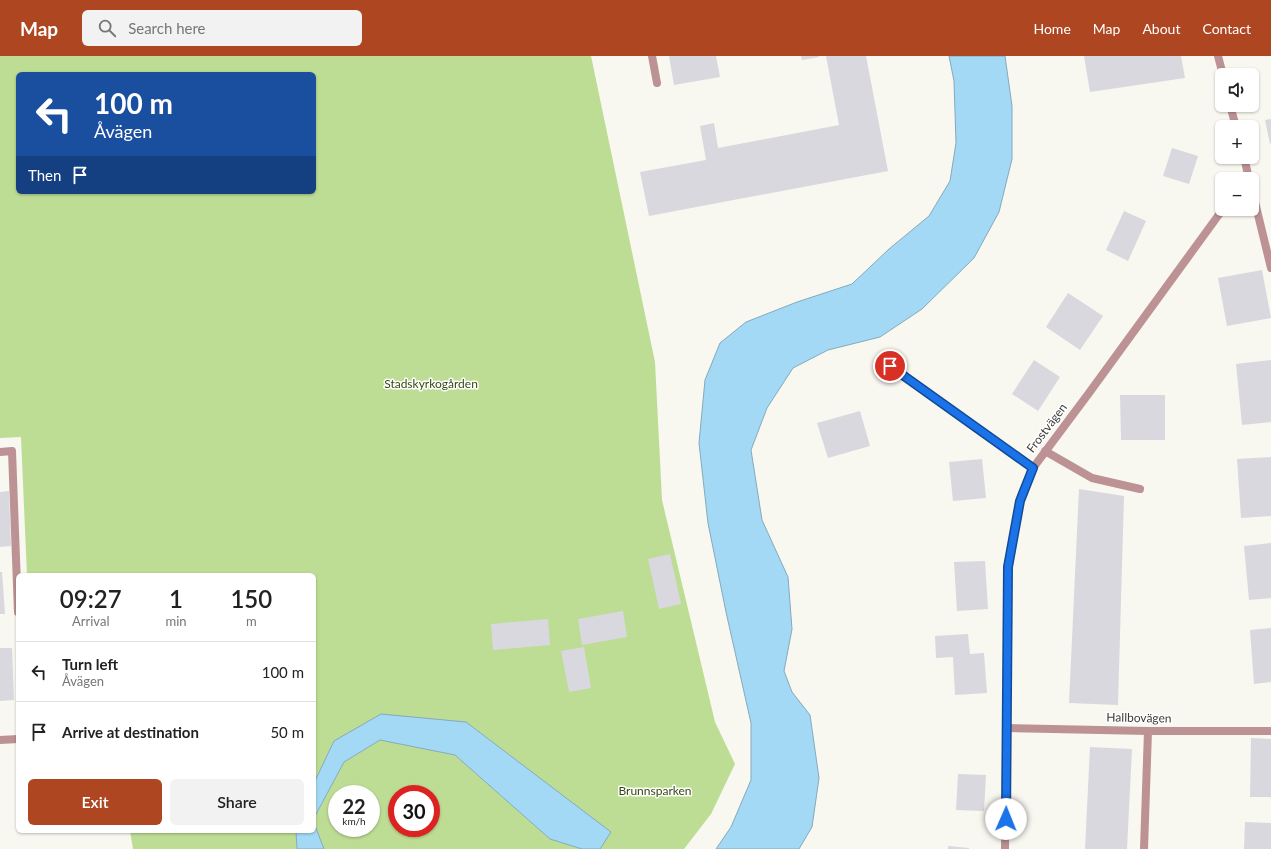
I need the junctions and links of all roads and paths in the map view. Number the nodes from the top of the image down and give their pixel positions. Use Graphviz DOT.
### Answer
graph roads {
  1 [pos="652,56"];
  2 [pos="1218,56"];
  3 [pos="1221,68"];
  4 [pos="657,83"];
  5 [pos="1218,216"];
  6 [pos="1258,216"];
  7 [pos="1271,268"];
  8 [pos="890,366"];
  9 [pos="1045,451"];
  10 [pos="0,452"];
  11 [pos="1033,468"];
  12 [pos="1140,489"];
  13 [pos="17,573"];
  14 [pos="1007,728"];
  15 [pos="1148,731"];
  16 [pos="1271,731"];
  17 [pos="16,739"];
  18 [pos="0,740"];
  19 [pos="1005,849"];
  20 [pos="1144,849"];
  1 -- 4 [label="street"];
  2 -- 3 [label="street"];
  5 -- 9 [label="street, Frostvägen"];
  6 -- 7 [label="street"];
  8 -- 11 [label="street"];
  9 -- 11 [label="street, Frostvägen"];
  9 -- 12 [label="street"];
  10 -- 13 [label="street"];
  11 -- 14 [label="street, Frostvägen"];
  14 -- 15 [label="street, Hallbovägen"];
  14 -- 19 [label="street, Frostvägen"];
  15 -- 16 [label="street, Hallbovägen"];
  15 -- 20 [label="street"];
  17 -- 18 [label="street"];
}
